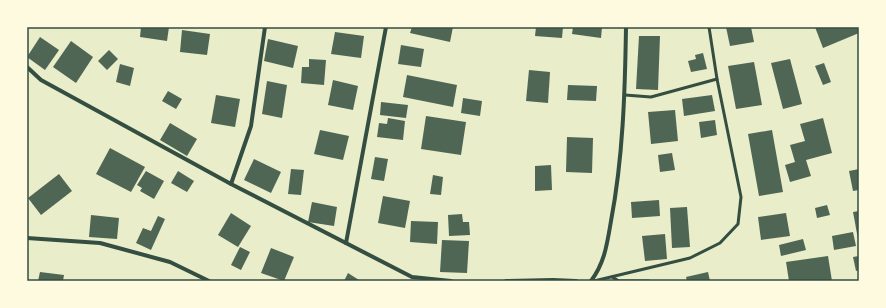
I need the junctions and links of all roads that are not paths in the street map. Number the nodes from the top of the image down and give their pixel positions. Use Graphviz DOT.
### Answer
graph roads {
  1 [pos="265,27"];
  2 [pos="386,27"];
  3 [pos="626,27"];
  4 [pos="709,27"];
  5 [pos="27,67"];
  6 [pos="717,79"];
  7 [pos="625,95"];
  8 [pos="231,184"];
  9 [pos="27,238"];
  10 [pos="346,243"];
  11 [pos="612,277"];
  12 [pos="411,279"];
  13 [pos="209,281"];
  14 [pos="451,281"];
  15 [pos="506,281"];
  16 [pos="576,281"];
  17 [pos="591,281"];
  18 [pos="594,281"];
  19 [pos="649,281"];
  1 -- 8 [label="street"];
  2 -- 10 [label="street"];
  3 -- 7 [label="street"];
  4 -- 6 [label="lane"];
  5 -- 8 [label="street"];
  6 -- 7 [label="lane"];
  6 -- 11 [label="lane"];
  7 -- 17 [label="street"];
  8 -- 10 [label="street"];
  9 -- 13 [label="street"];
  10 -- 12 [label="street"];
  11 -- 18 [label="lane"];
  11 -- 19 [label="lane"];
  12 -- 14 [label="street"];
  15 -- 16 [label="street"];
}
